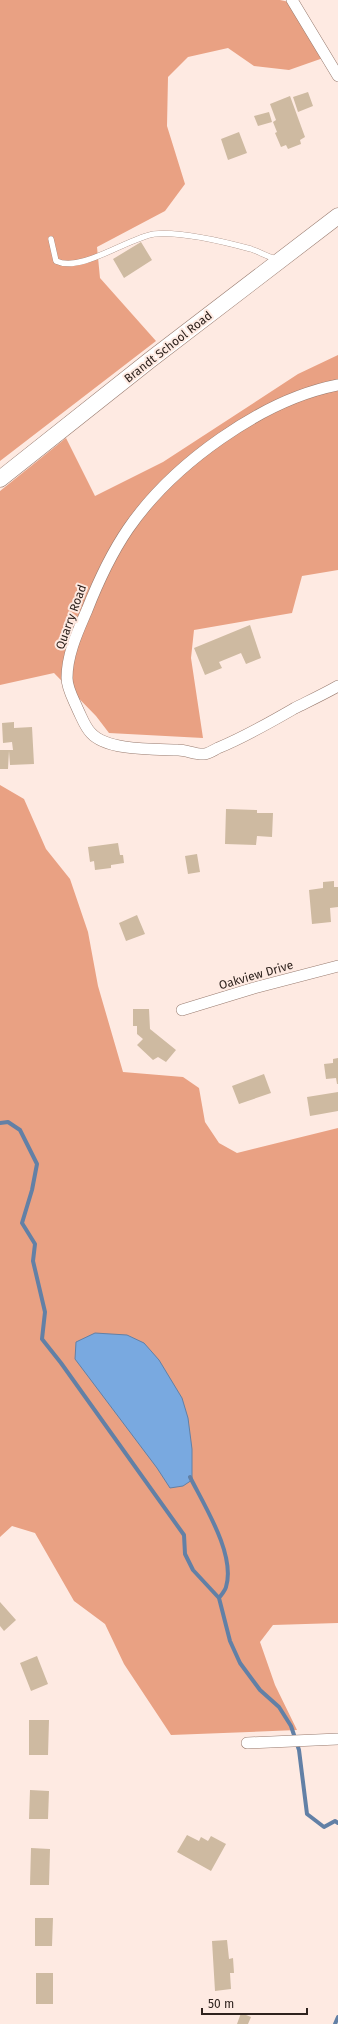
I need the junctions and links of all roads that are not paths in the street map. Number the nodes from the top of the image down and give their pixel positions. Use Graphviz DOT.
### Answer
graph roads {
  1 [pos="292,0"];
  2 [pos="338,76"];
  3 [pos="338,216"];
  4 [pos="51,239"];
  5 [pos="281,260"];
  6 [pos="338,385"];
  7 [pos="0,479"];
  8 [pos="338,686"];
  9 [pos="338,966"];
  10 [pos="182,1010"];
  11 [pos="338,1739"];
  12 [pos="247,1742"];
  1 -- 2 [label="street"];
  3 -- 5 [label="street, Brandt School Road"];
  4 -- 5 [label="lane"];
  5 -- 7 [label="street, Brandt School Road"];
  6 -- 8 [label="street, Quarry Road"];
  9 -- 10 [label="street, Oakview Drive"];
  11 -- 12 [label="street"];
}
